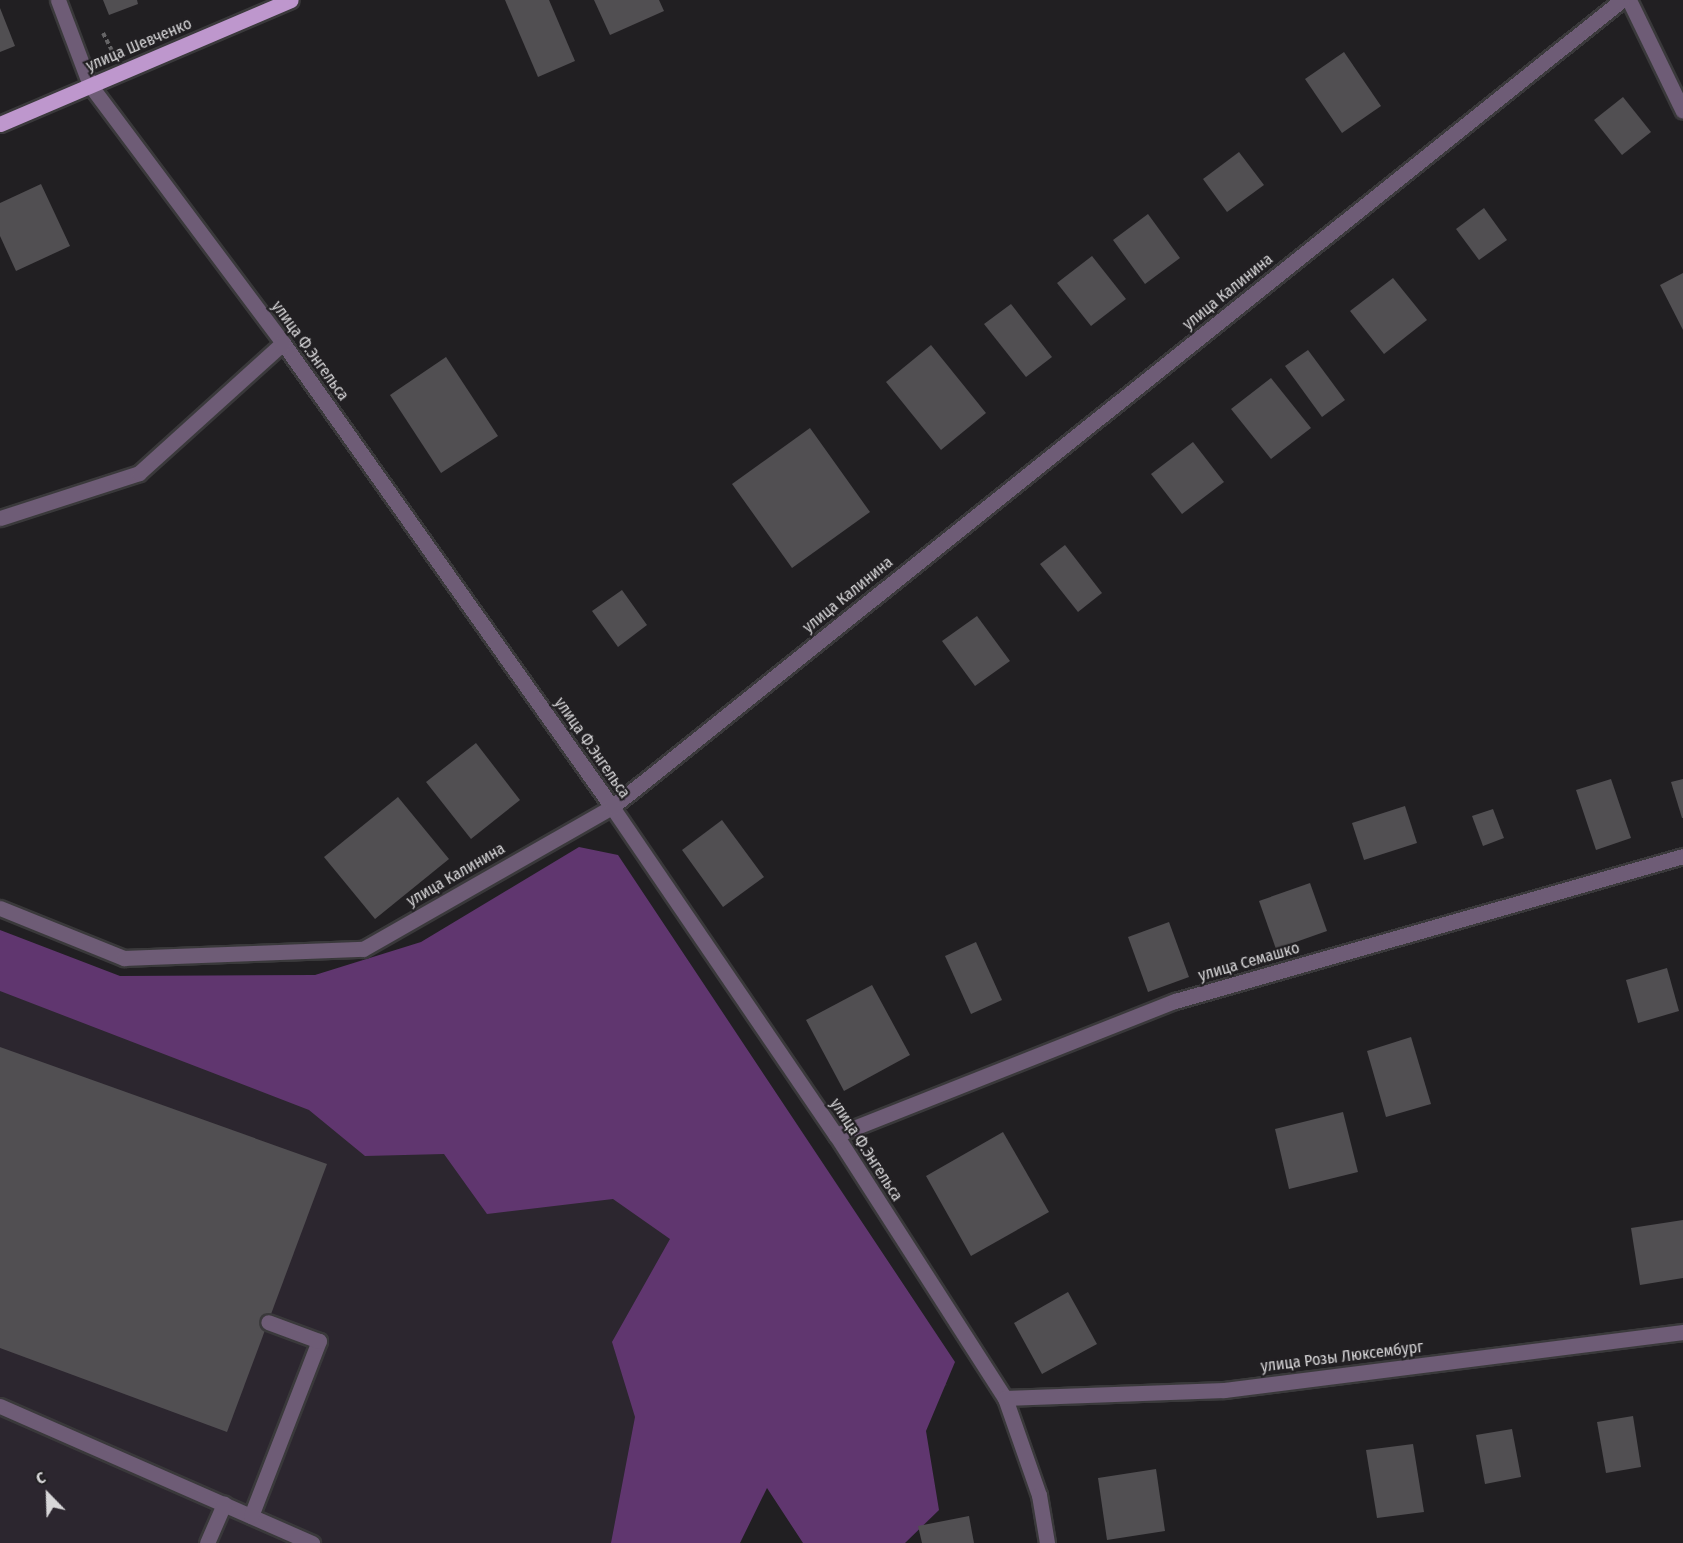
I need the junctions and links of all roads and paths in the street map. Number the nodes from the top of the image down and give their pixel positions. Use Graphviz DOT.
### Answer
graph roads {
  1 [pos="58,0"];
  2 [pos="291,0"];
  3 [pos="1622,0"];
  4 [pos="1629,0"];
  5 [pos="90,85"];
  6 [pos="1683,111"];
  7 [pos="0,124"];
  8 [pos="283,343"];
  9 [pos="0,518"];
  10 [pos="612,807"];
  11 [pos="1683,856"];
  12 [pos="0,908"];
  13 [pos="836,1135"];
  14 [pos="268,1322"];
  15 [pos="1683,1332"];
  16 [pos="1005,1398"];
  17 [pos="0,1406"];
  18 [pos="224,1504"];
  19 [pos="251,1516"];
  20 [pos="207,1543"];
  21 [pos="312,1543"];
  22 [pos="1047,1543"];
  1 -- 5 [label="street, улица Ф.Энгельса"];
  2 -- 5 [label="main road, улица Шевченко"];
  3 -- 10 [label="street, улица Калинина"];
  4 -- 6 [label="street"];
  5 -- 7 [label="main road, улица Шевченко"];
  5 -- 8 [label="street, улица Ф.Энгельса"];
  8 -- 9 [label="street"];
  8 -- 10 [label="street, улица Ф.Энгельса"];
  10 -- 12 [label="street, улица Калинина"];
  10 -- 13 [label="street, улица Ф.Энгельса"];
  11 -- 13 [label="street, улица Семашко"];
  13 -- 16 [label="street, улица Ф.Энгельса"];
  14 -- 19 [label="street"];
  15 -- 16 [label="street, улица Розы Люксембург"];
  16 -- 22 [label="street, улица Ф.Энгельса"];
  17 -- 18 [label="street"];
  18 -- 19 [label="street"];
  18 -- 20 [label="street"];
  19 -- 21 [label="street"];
}
